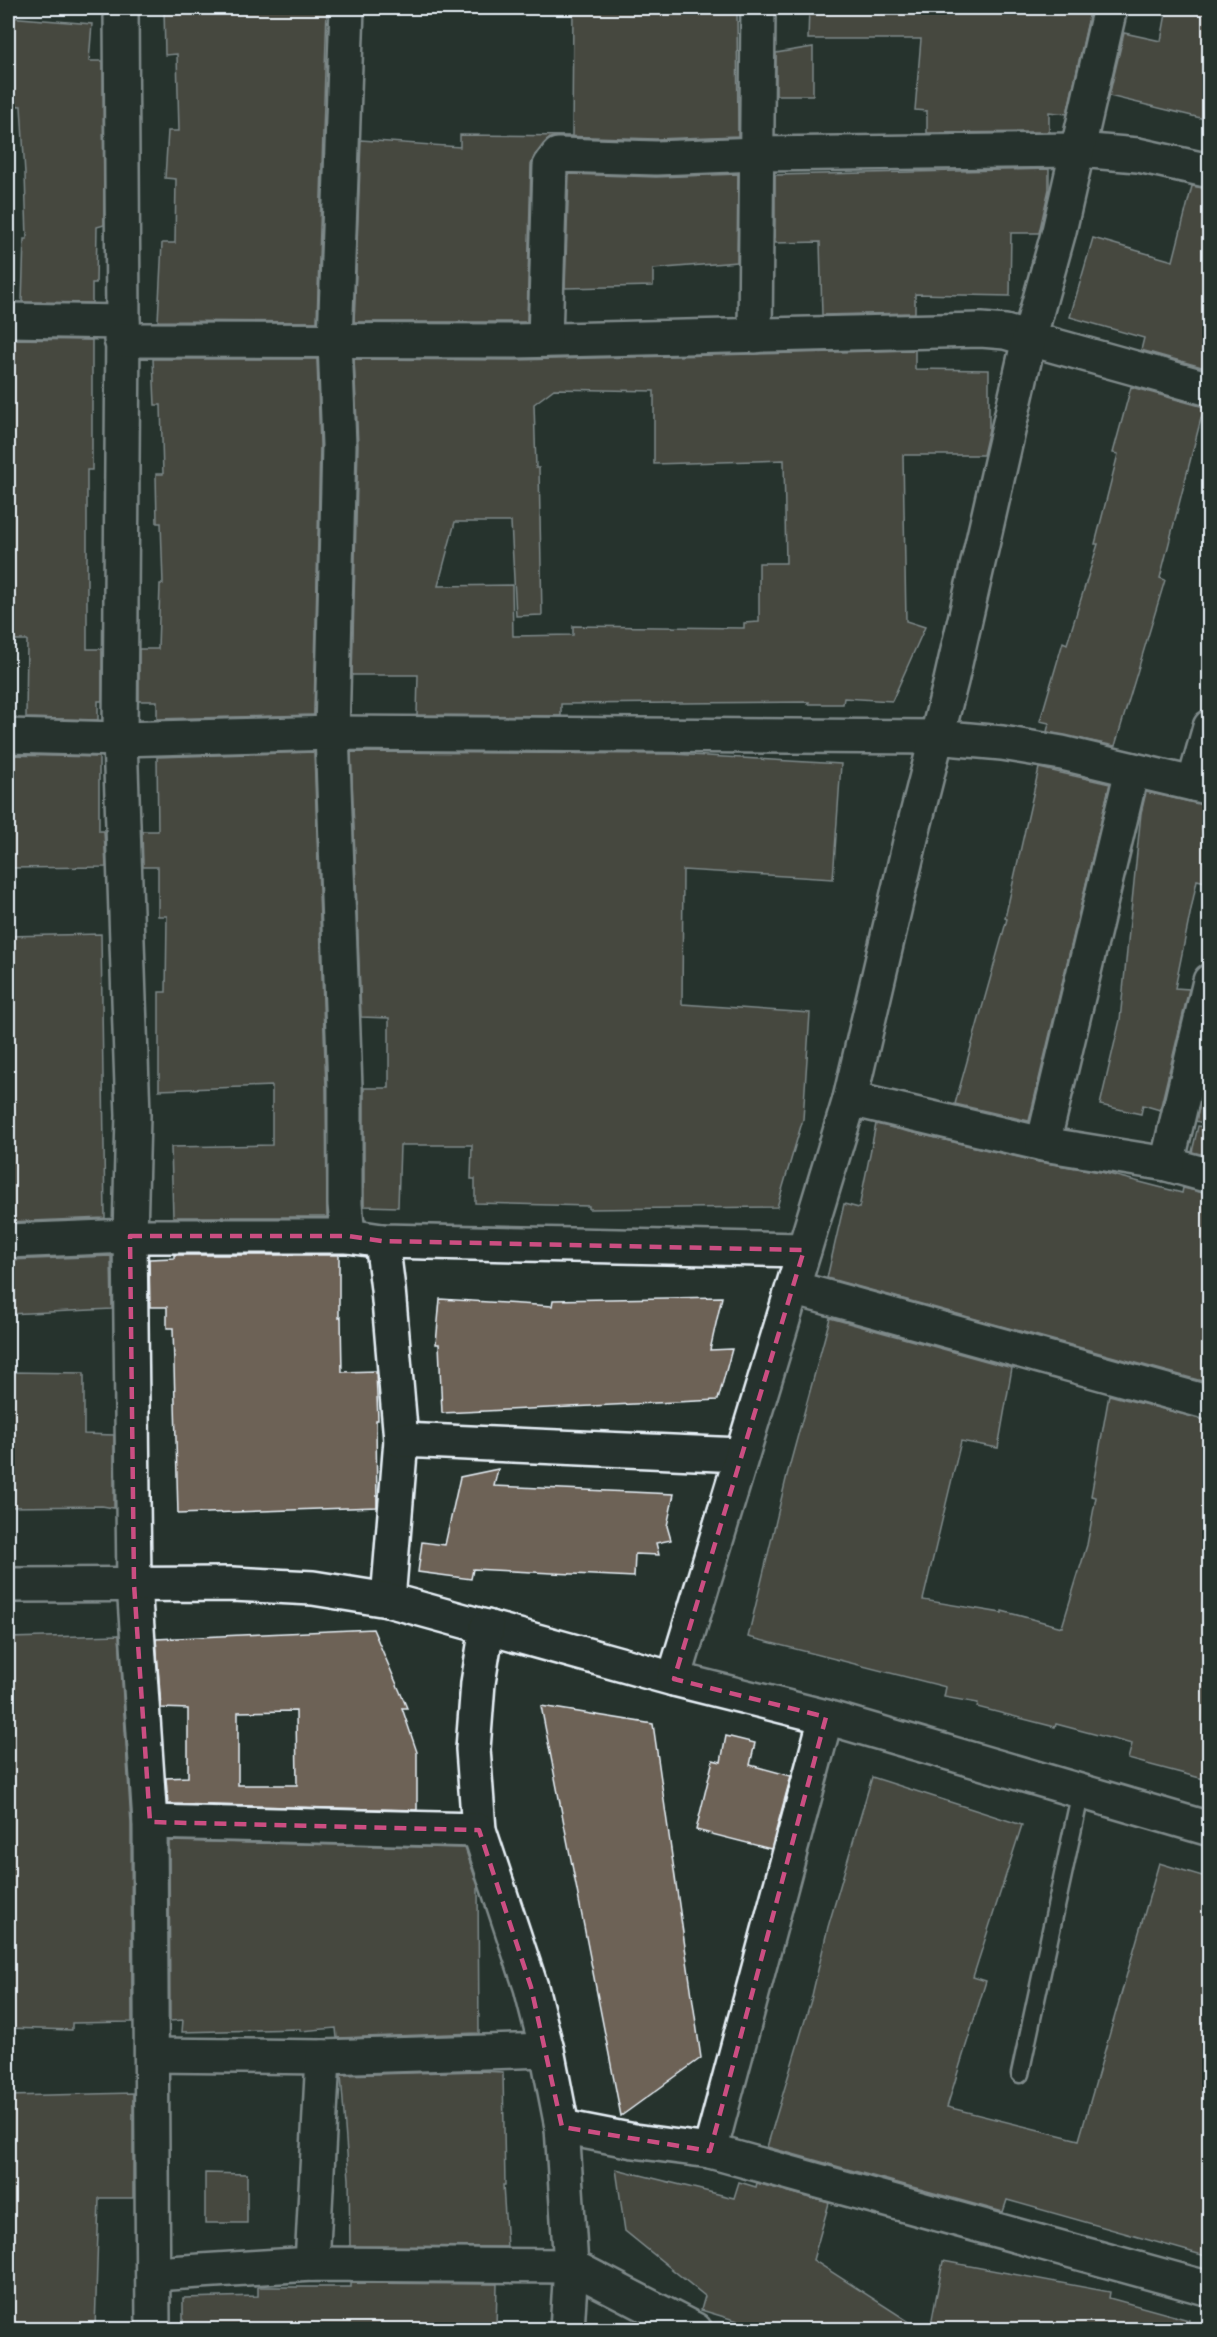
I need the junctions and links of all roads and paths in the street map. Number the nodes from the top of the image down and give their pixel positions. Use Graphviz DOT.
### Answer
graph roads {
  1 [pos="121,8"];
  2 [pos="347,8"];
  3 [pos="758,8"];
  4 [pos="1110,8"];
  5 [pos="1078,150"];
  6 [pos="758,154"];
  7 [pos="1209,171"];
  8 [pos="8,320"];
  9 [pos="122,331"];
  10 [pos="755,336"];
  11 [pos="1029,339"];
  12 [pos="545,340"];
  13 [pos="335,341"];
  14 [pos="1209,389"];
  15 [pos="1209,727"];
  16 [pos="332,734"];
  17 [pos="8,736"];
  18 [pos="936,737"];
  19 [pos="120,739"];
  20 [pos="1132,770"];
  21 [pos="1202,786"];
  22 [pos="1209,981"];
  23 [pos="850,1099"];
  24 [pos="1043,1144"];
  25 [pos="1167,1164"];
  26 [pos="1209,1176"];
  27 [pos="130,1236"];
  28 [pos="348,1236"];
  29 [pos="8,1241"];
  30 [pos="382,1241"];
  31 [pos="804,1250"];
  32 [pos="793,1288"];
  33 [pos="1209,1402"];
  34 [pos="401,1440"];
  35 [pos="741,1455"];
  36 [pos="134,1584"];
  37 [pos="8,1585"];
  38 [pos="388,1600"];
  39 [pos="487,1627"];
  40 [pos="674,1679"];
  41 [pos="826,1717"];
  42 [pos="1081,1791"];
  43 [pos="150,1822"];
  44 [pos="1209,1829"];
  45 [pos="479,1830"];
  46 [pos="547,2050"];
  47 [pos="152,2055"];
  48 [pos="323,2057"];
  49 [pos="1020,2074"];
  50 [pos="562,2127"];
  51 [pos="710,2151"];
  52 [pos="312,2264"];
  53 [pos="571,2266"];
  54 [pos="153,2274"];
  55 [pos="1209,2289"];
  56 [pos="153,2330"];
  57 [pos="567,2330"];
  58 [pos="695,2330"];
  1 -- 9 [label="street"];
  2 -- 13 [label="street"];
  3 -- 6 [label="street"];
  4 -- 5 [label="street"];
  5 -- 6 [label="street"];
  5 -- 7 [label="street"];
  5 -- 11 [label="street"];
  6 -- 10 [label="street"];
  6 -- 12 [label="street"];
  8 -- 9 [label="street"];
  9 -- 13 [label="street"];
  9 -- 19 [label="street"];
  10 -- 11 [label="street"];
  10 -- 12 [label="street"];
  11 -- 14 [label="street"];
  11 -- 18 [label="street"];
  12 -- 13 [label="street"];
  13 -- 16 [label="street"];
  15 -- 21 [label="street"];
  16 -- 18 [label="street"];
  16 -- 19 [label="street"];
  16 -- 28 [label="street"];
  17 -- 19 [label="street"];
  18 -- 20 [label="street"];
  18 -- 23 [label="street"];
  19 -- 27 [label="street"];
  20 -- 21 [label="street"];
  20 -- 24 [label="street"];
  22 -- 25 [label="street"];
  23 -- 24 [label="street"];
  23 -- 31 [label="street"];
  24 -- 25 [label="street"];
  25 -- 26 [label="street"];
  27 -- 28 [label="street"];
  27 -- 29 [label="street"];
  27 -- 36 [label="street"];
  28 -- 30 [label="street"];
  30 -- 31 [label="street"];
  30 -- 34 [label="street"];
  31 -- 32 [label="street"];
  32 -- 33 [label="street"];
  32 -- 35 [label="street"];
  34 -- 35 [label="street"];
  34 -- 38 [label="street"];
  35 -- 40 [label="street"];
  36 -- 37 [label="street"];
  36 -- 38 [label="street"];
  36 -- 43 [label="street"];
  38 -- 39 [label="street"];
  39 -- 40 [label="street"];
  39 -- 45 [label="street"];
  40 -- 41 [label="street"];
  41 -- 42 [label="street"];
  41 -- 51 [label="street"];
  42 -- 44 [label="street"];
  42 -- 49 [label="lane"];
  43 -- 45 [label="street"];
  43 -- 47 [label="street"];
  45 -- 46 [label="street"];
  46 -- 48 [label="street"];
  46 -- 50 [label="street"];
  47 -- 48 [label="street"];
  47 -- 54 [label="street"];
  48 -- 52 [label="street"];
  50 -- 51 [label="street"];
  50 -- 53 [label="street"];
  51 -- 55 [label="street"];
  52 -- 53 [label="street"];
  52 -- 54 [label="street"];
  53 -- 57 [label="street"];
  53 -- 58 [label="street"];
  54 -- 56 [label="street"];
}
